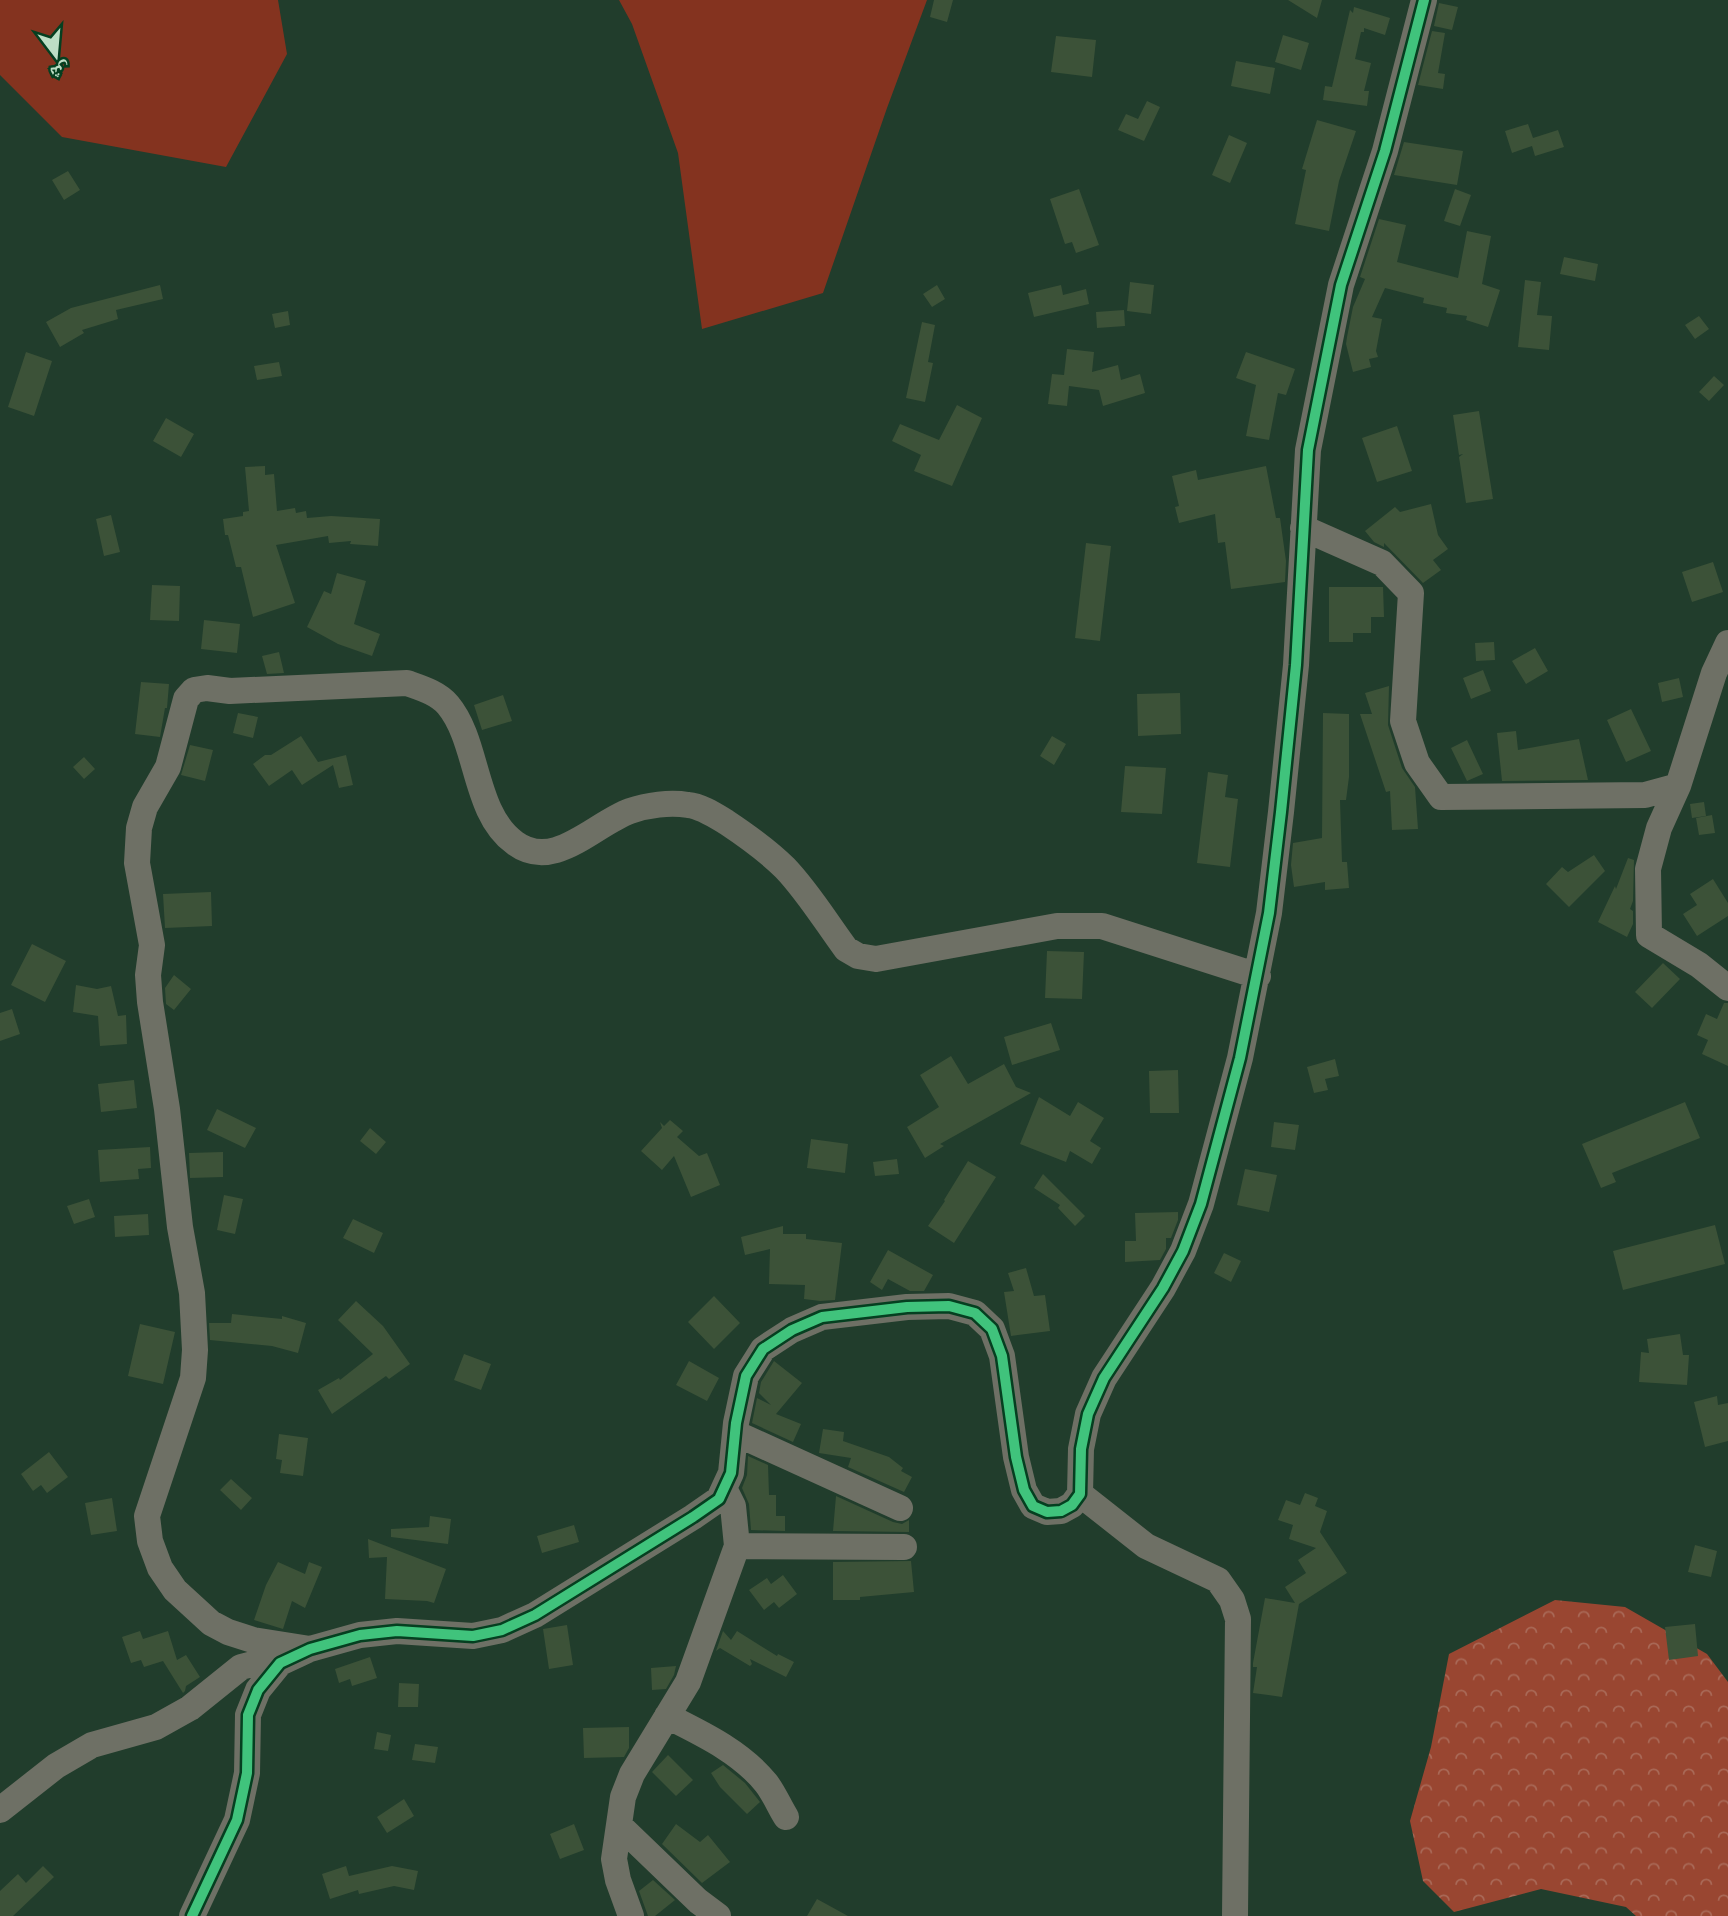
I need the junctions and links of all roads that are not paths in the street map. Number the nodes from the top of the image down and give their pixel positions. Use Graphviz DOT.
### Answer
graph roads {
  1 [pos="1424,0"];
  2 [pos="1303,528"];
  3 [pos="1728,643"];
  4 [pos="1678,786"];
  5 [pos="1258,976"];
  6 [pos="1728,988"];
  7 [pos="735,1433"];
  8 [pos="724,1488"];
  9 [pos="1080,1494"];
  10 [pos="900,1508"];
  11 [pos="737,1546"];
  12 [pos="904,1547"];
  13 [pos="310,1649"];
  14 [pos="667,1716"];
  15 [pos="0,1810"];
  16 [pos="786,1817"];
  17 [pos="619,1825"];
  18 [pos="192,1916"];
  19 [pos="631,1916"];
  20 [pos="718,1916"];
  21 [pos="1235,1916"];
  1 -- 2 [label="street"];
  2 -- 4 [label="street"];
  2 -- 5 [label="street"];
  3 -- 4 [label="street"];
  4 -- 6 [label="street"];
  5 -- 9 [label="street"];
  5 -- 13 [label="street"];
  7 -- 8 [label="street"];
  7 -- 9 [label="street"];
  7 -- 10 [label="street"];
  8 -- 11 [label="street"];
  8 -- 13 [label="street"];
  9 -- 21 [label="street"];
  11 -- 12 [label="street"];
  11 -- 14 [label="street"];
  13 -- 15 [label="street"];
  13 -- 18 [label="street"];
  14 -- 16 [label="street"];
  14 -- 17 [label="street"];
  17 -- 19 [label="street"];
  17 -- 20 [label="street"];
}
